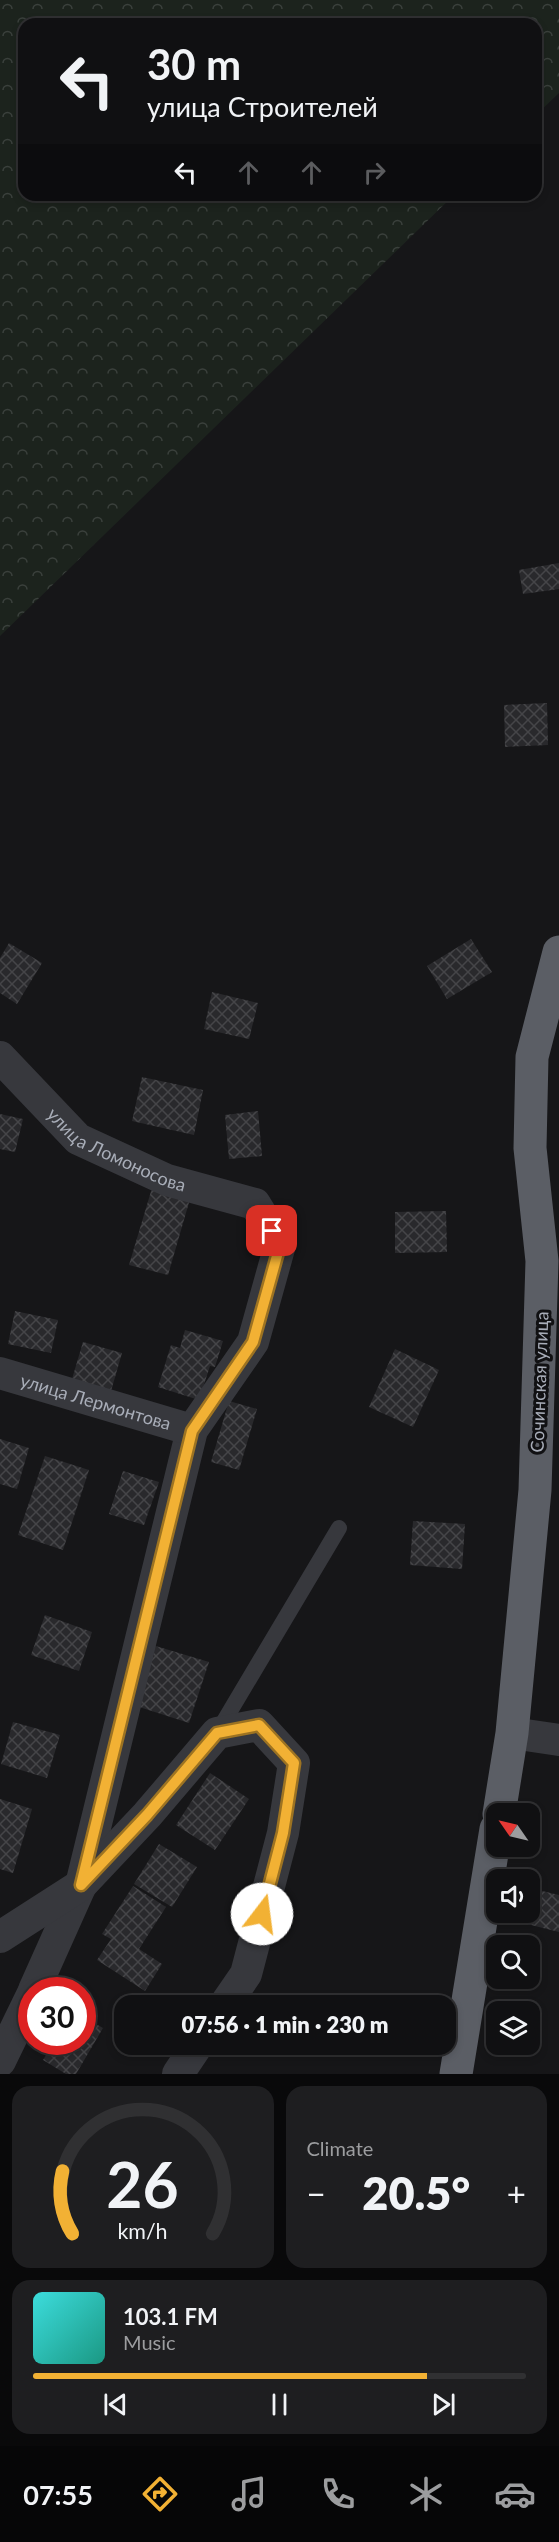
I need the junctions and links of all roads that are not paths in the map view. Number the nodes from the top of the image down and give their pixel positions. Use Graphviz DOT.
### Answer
graph roads {
  1 [pos="559,952"];
  2 [pos="0,1057"];
  3 [pos="0,1373"];
  4 [pos="192,1431"];
  5 [pos="339,1528"];
  6 [pos="217,1733"];
  7 [pos="512,1733"];
  8 [pos="559,1740"];
  9 [pos="501,1803"];
  10 [pos="491,1857"];
  11 [pos="81,1885"];
  12 [pos="0,1936"];
  13 [pos="40,1977"];
  14 [pos="232,1995"];
  15 [pos="18,2024"];
  16 [pos="191,2055"];
  17 [pos="0,2061"];
  18 [pos="178,2074"];
  19 [pos="456,2074"];
  1 -- 7 [label="highway, Сочинская улица"];
  2 -- 4 [label="street, улица Ломоносова"];
  3 -- 4 [label="street, улица Лермонтова"];
  4 -- 11 [label="street"];
  5 -- 6 [label="lane"];
  6 -- 11 [label="street"];
  6 -- 14 [label="street"];
  7 -- 8 [label="street"];
  7 -- 9 [label="highway, Сочинская улица"];
  10 -- 19 [label="highway"];
  11 -- 12 [label="street"];
  11 -- 13 [label="street"];
  15 -- 17 [label="street"];
  16 -- 18 [label="street"];
}
